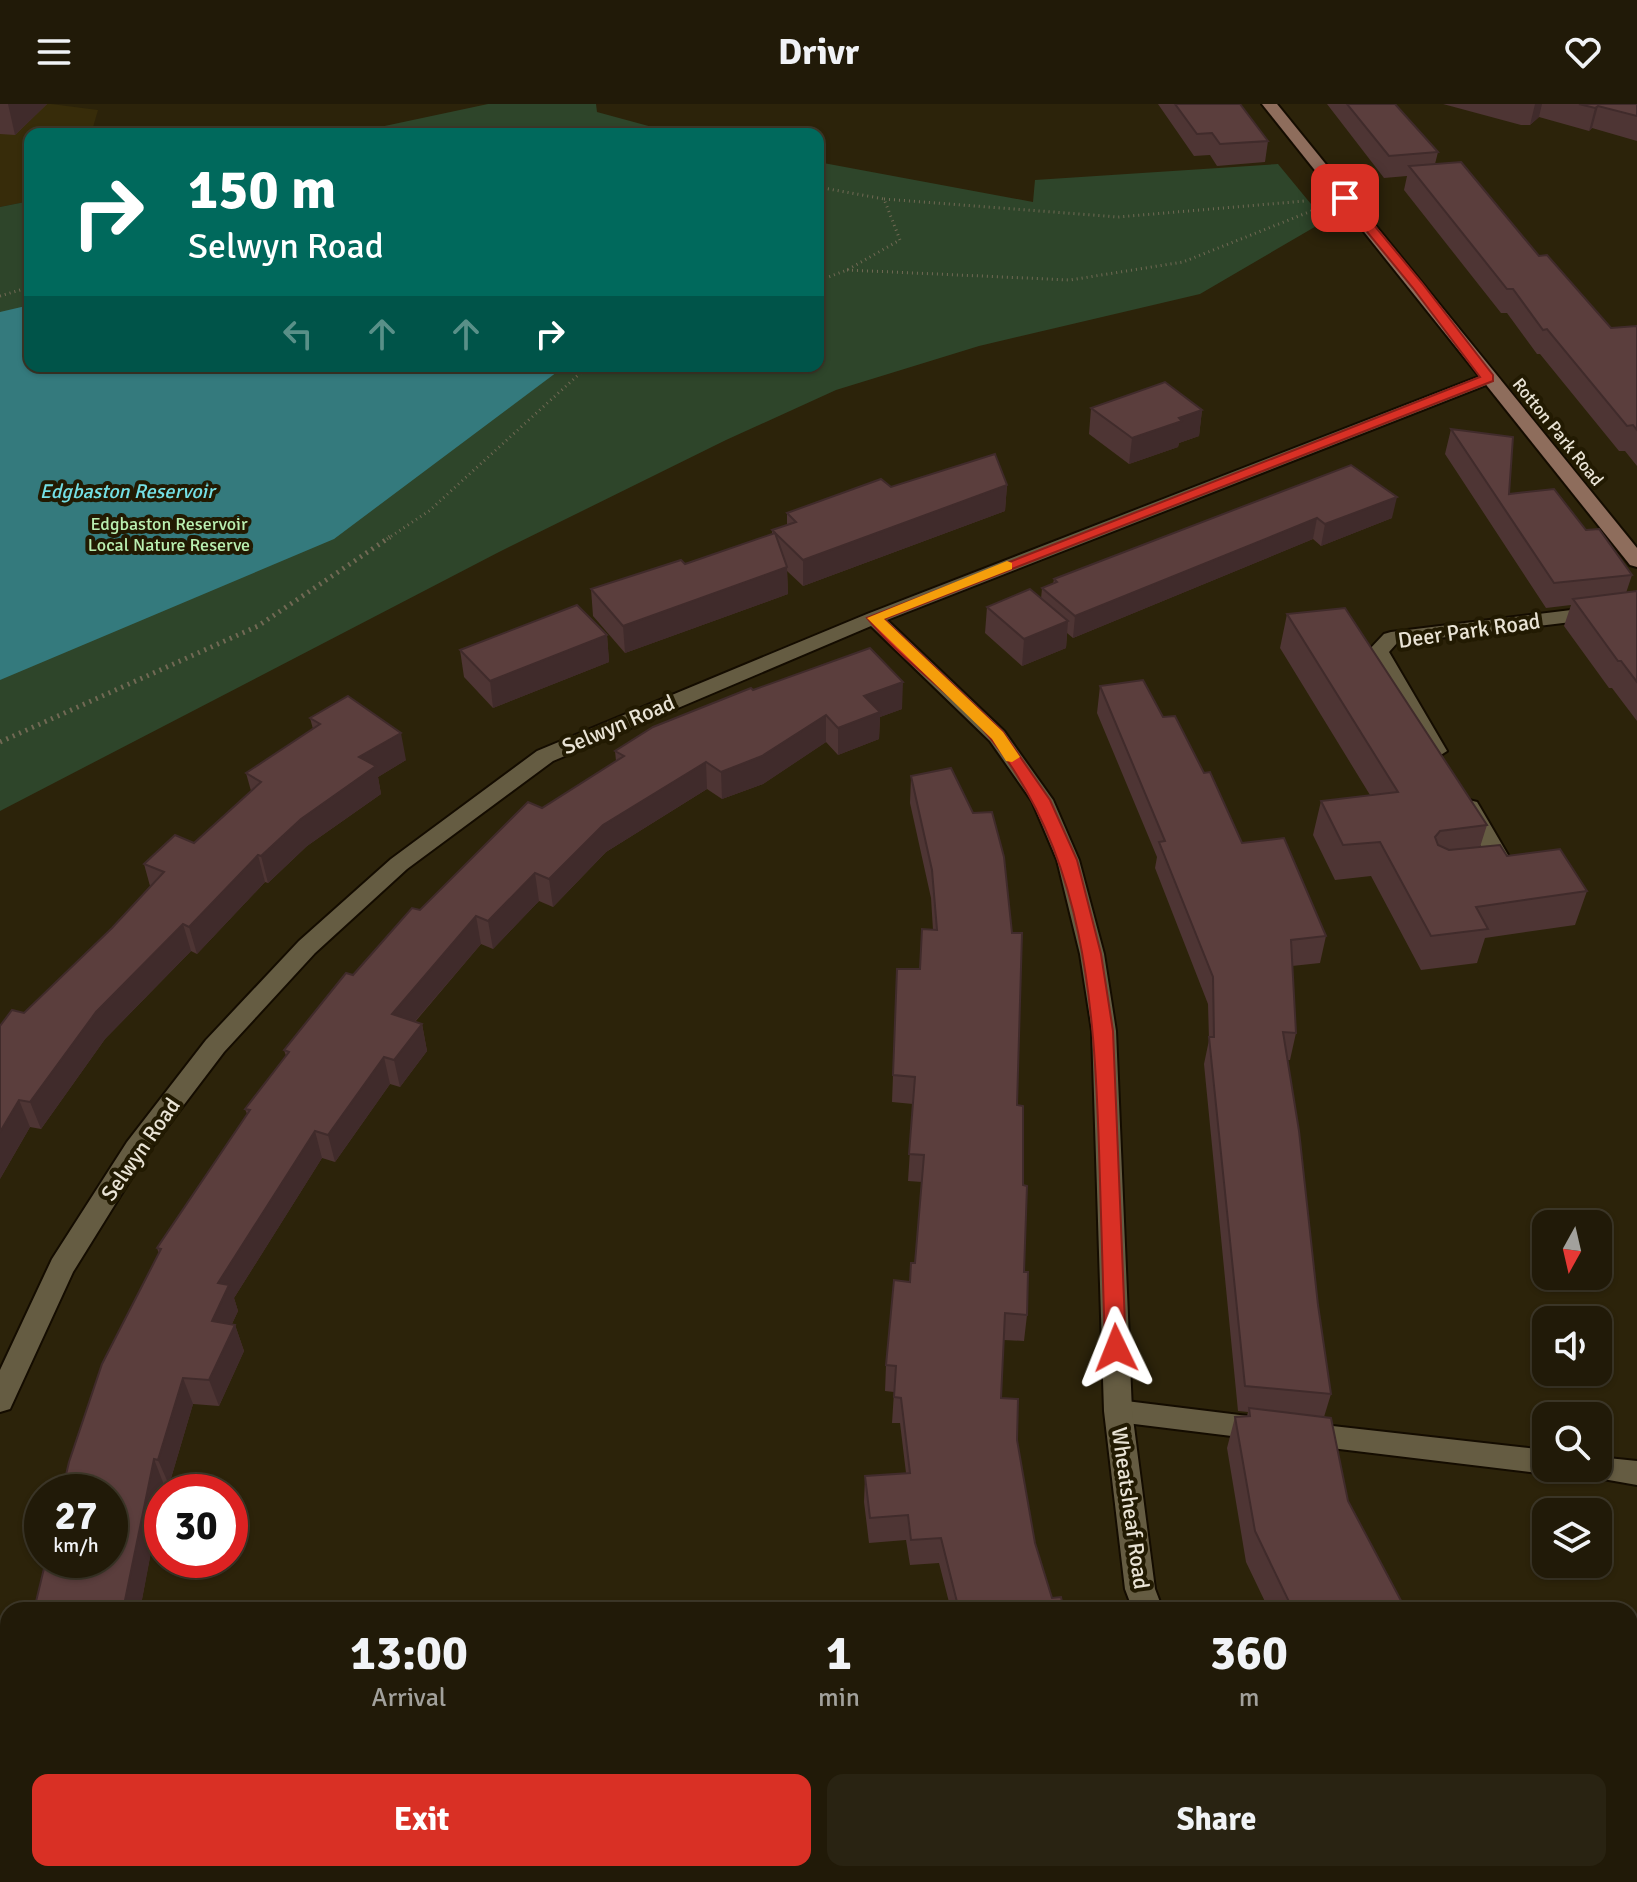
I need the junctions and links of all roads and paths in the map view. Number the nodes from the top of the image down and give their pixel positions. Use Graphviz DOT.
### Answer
graph roads {
  1 [pos="1269,104"];
  2 [pos="824,188"];
  3 [pos="1345,198"];
  4 [pos="884,199"];
  5 [pos="847,270"];
  6 [pos="824,279"];
  7 [pos="24,289"];
  8 [pos="0,296"];
  9 [pos="581,372"];
  10 [pos="1488,378"];
  11 [pos="1637,561"];
  12 [pos="1637,608"];
  13 [pos="874,618"];
  14 [pos="0,742"];
  15 [pos="1478,869"];
  16 [pos="0,1400"];
  17 [pos="1118,1411"];
  18 [pos="1532,1460"];
  19 [pos="1612,1470"];
  20 [pos="1637,1473"];
  21 [pos="1145,1602"];
  1 -- 3 [label="main road, Rotton Park Road"];
  2 -- 4 [label="path"];
  3 -- 4 [label="path"];
  3 -- 5 [label="path"];
  3 -- 10 [label="main road, Rotton Park Road"];
  4 -- 5 [label="path"];
  5 -- 6 [label="path"];
  7 -- 8 [label="path"];
  9 -- 14 [label="path"];
  10 -- 11 [label="main road, Rotton Park Road"];
  10 -- 13 [label="street, Selwyn Road"];
  12 -- 15 [label="street, Deer Park Road"];
  13 -- 16 [label="street, Selwyn Road"];
  13 -- 17 [label="street, Wheatsheaf Road"];
  17 -- 18 [label="lane"];
  17 -- 21 [label="street, Wheatsheaf Road"];
  19 -- 20 [label="lane"];
}
